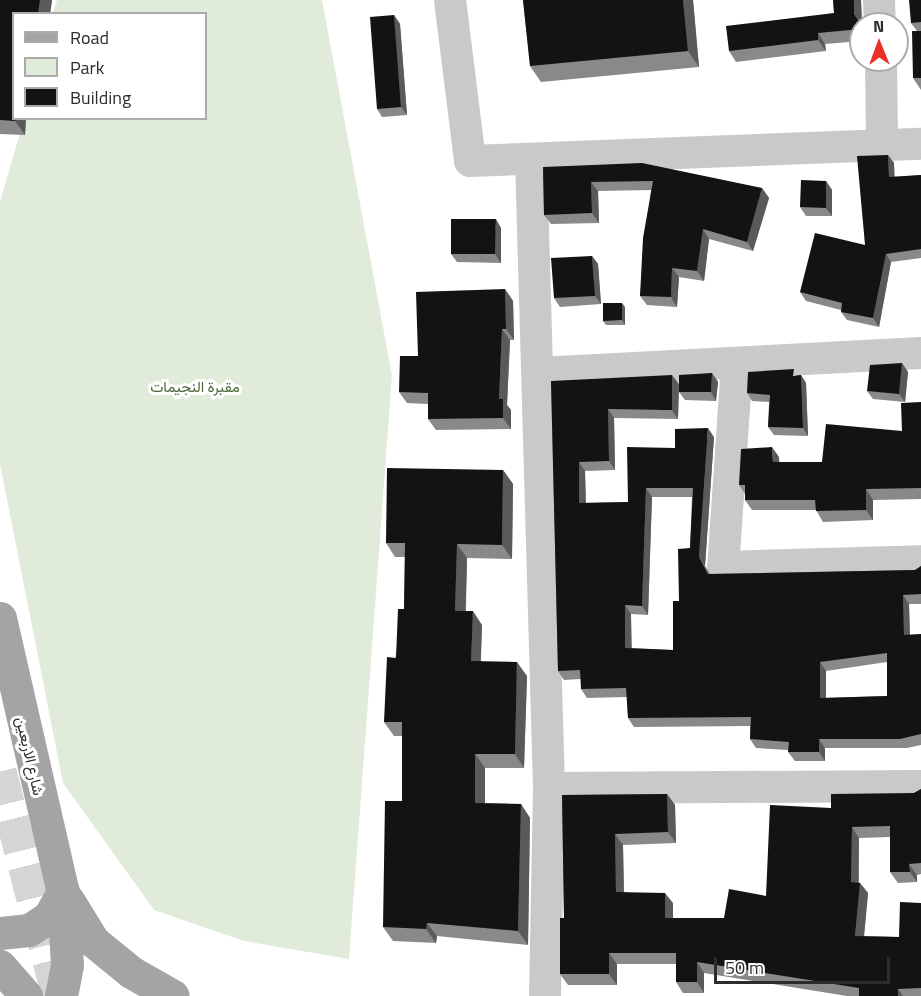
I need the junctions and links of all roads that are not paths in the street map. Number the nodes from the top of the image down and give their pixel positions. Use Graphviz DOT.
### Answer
graph roads {
  1 [pos="450,0"];
  2 [pos="881,72"];
  3 [pos="921,144"];
  4 [pos="882,145"];
  5 [pos="531,159"];
  6 [pos="921,353"];
  7 [pos="737,364"];
  8 [pos="538,373"];
  9 [pos="921,561"];
  10 [pos="0,618"];
  11 [pos="921,786"];
  12 [pos="549,788"];
  13 [pos="63,892"];
  14 [pos="0,933"];
  15 [pos="0,966"];
  16 [pos="26,996"];
  17 [pos="61,996"];
  18 [pos="173,996"];
  19 [pos="545,996"];
  1 -- 5 [label="street"];
  2 -- 4 [label="street"];
  3 -- 4 [label="street"];
  4 -- 5 [label="street"];
  5 -- 8 [label="street"];
  6 -- 7 [label="street"];
  7 -- 8 [label="street"];
  7 -- 9 [label="street"];
  8 -- 12 [label="street"];
  10 -- 13 [label="main road, شارع الاربعين"];
  11 -- 12 [label="street"];
  12 -- 19 [label="street"];
  13 -- 14 [label="main road"];
  13 -- 17 [label="main road"];
  13 -- 18 [label="main road"];
  15 -- 16 [label="main road"];
}
